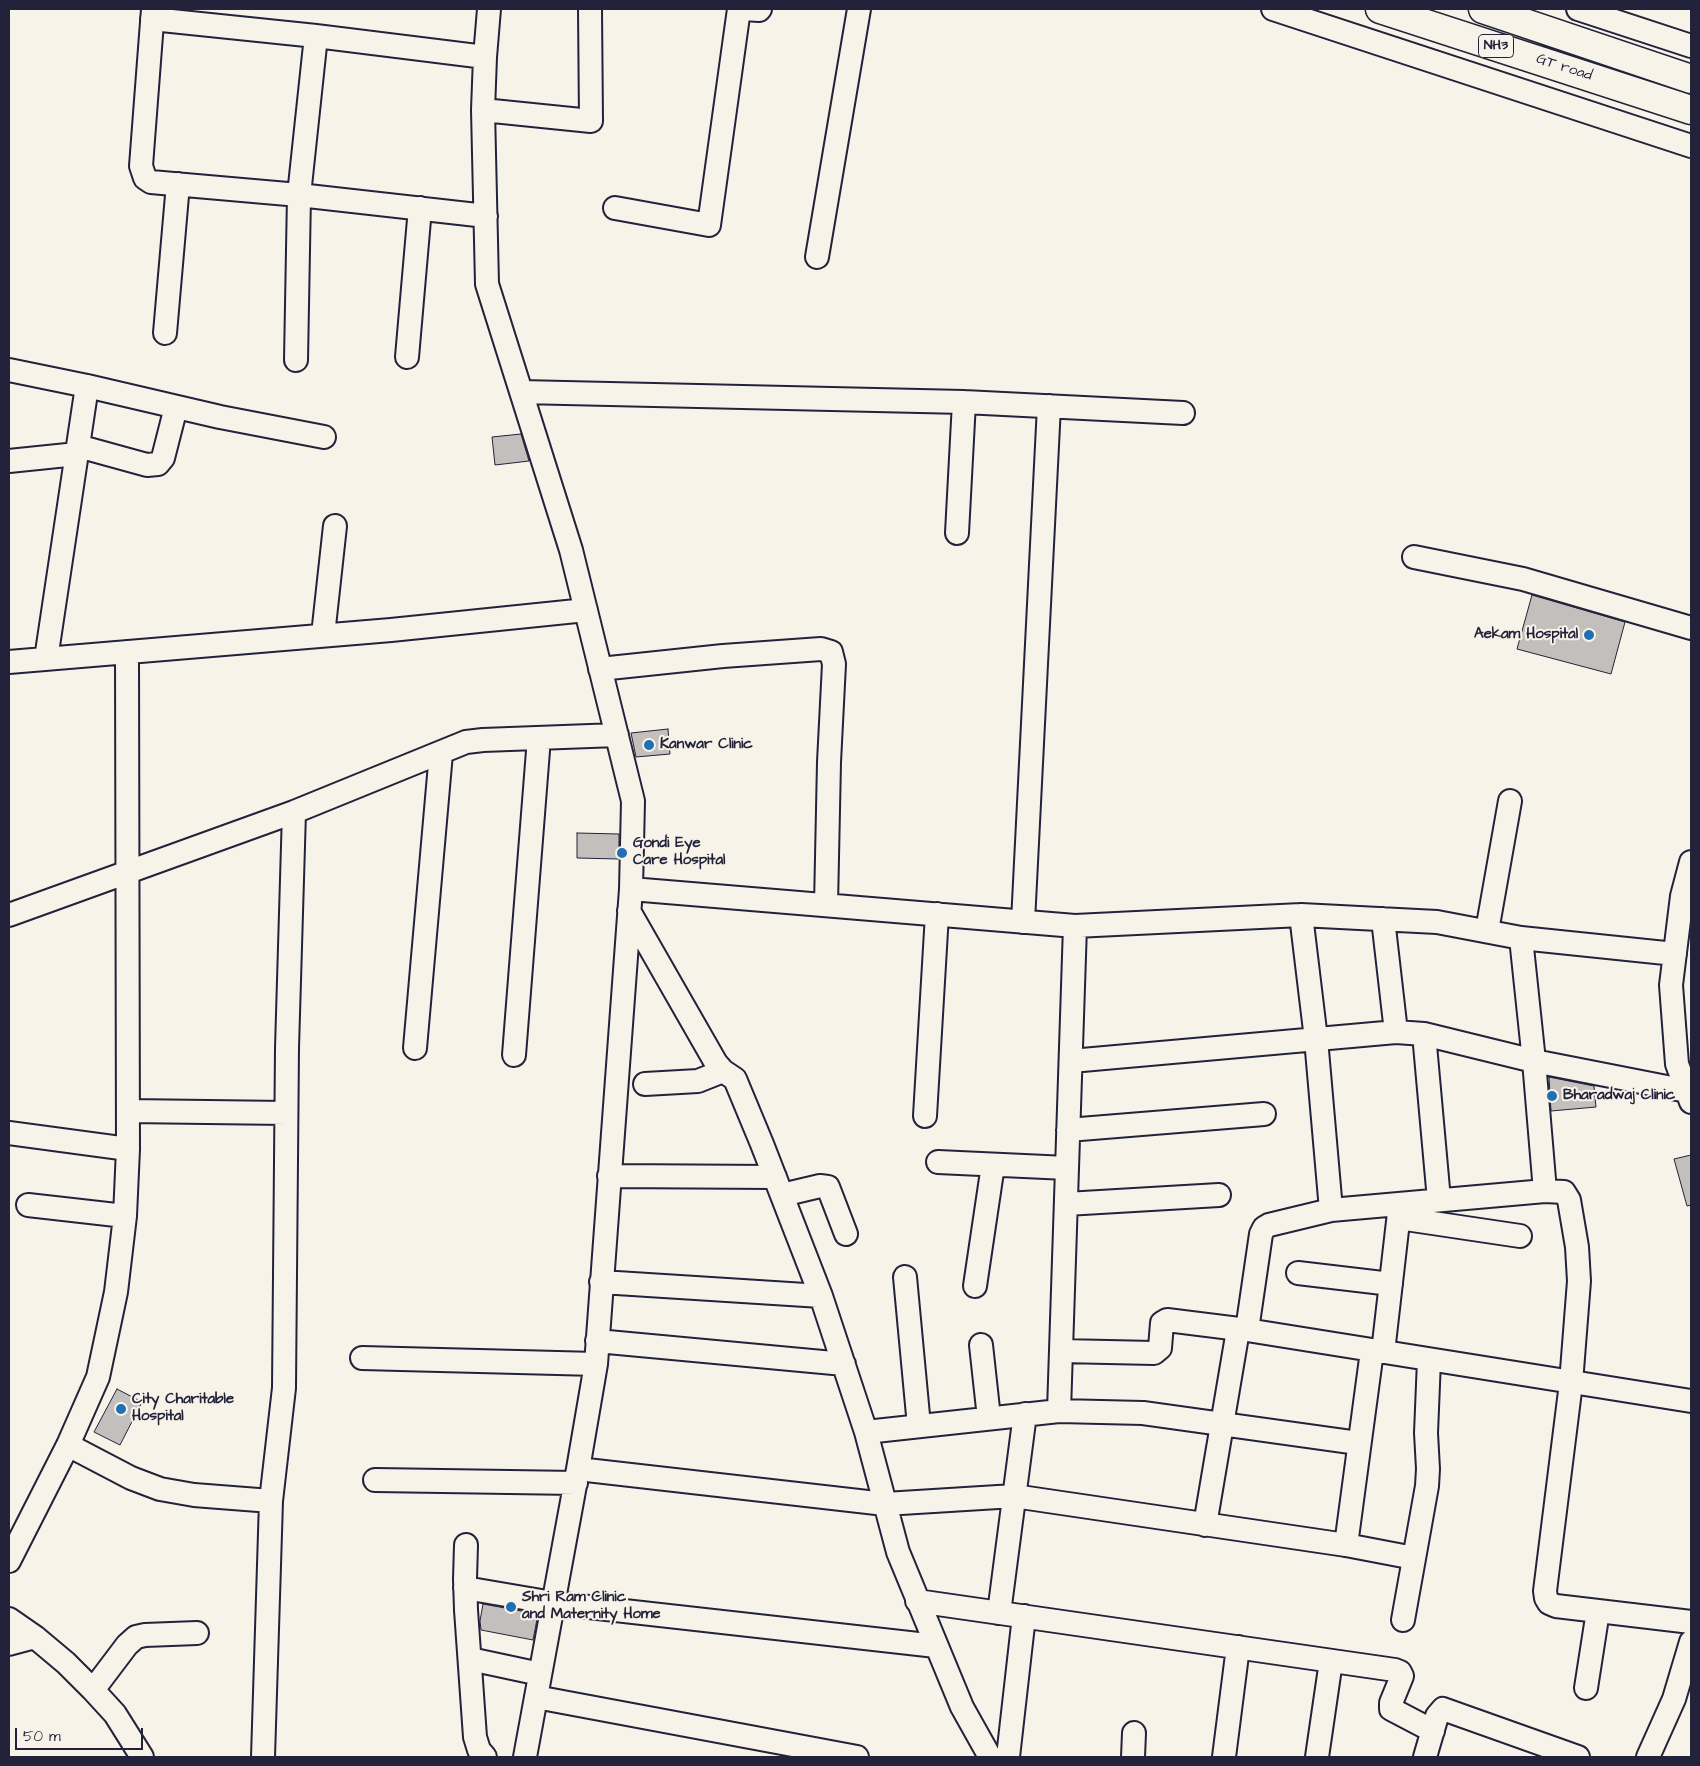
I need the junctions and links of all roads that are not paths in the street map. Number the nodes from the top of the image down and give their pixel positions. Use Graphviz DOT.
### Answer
graph roads {
  1 [pos="489,9"];
  2 [pos="590,9"];
  3 [pos="738,9"];
  4 [pos="744,9"];
  5 [pos="760,9"];
  6 [pos="859,9"];
  7 [pos="1273,9"];
  8 [pos="1380,9"];
  9 [pos="1483,9"];
  10 [pos="1578,9"];
  11 [pos="152,14"];
  12 [pos="316,36"];
  13 [pos="1691,46"];
  14 [pos="485,57"];
  15 [pos="1691,79"];
  16 [pos="483,110"];
  17 [pos="1691,110"];
  18 [pos="1691,146"];
  19 [pos="178,184"];
  20 [pos="299,196"];
  21 [pos="420,208"];
  22 [pos="615,208"];
  23 [pos="486,216"];
  24 [pos="817,256"];
  25 [pos="164,333"];
  26 [pos="407,357"];
  27 [pos="296,360"];
  28 [pos="9,370"];
  29 [pos="87,386"];
  30 [pos="521,392"];
  31 [pos="964,402"];
  32 [pos="1049,406"];
  33 [pos="176,407"];
  34 [pos="1183,412"];
  35 [pos="324,437"];
  36 [pos="77,450"];
  37 [pos="9,461"];
  38 [pos="335,526"];
  39 [pos="957,533"];
  40 [pos="1414,557"];
  41 [pos="586,610"];
  42 [pos="1691,628"];
  43 [pos="323,635"];
  44 [pos="127,652"];
  45 [pos="46,659"];
  46 [pos="9,662"];
  47 [pos="600,669"];
  48 [pos="617,735"];
  49 [pos="539,738"];
  50 [pos="441,753"];
  51 [pos="1510,801"];
  52 [pos="294,812"];
  53 [pos="1691,862"];
  54 [pos="129,870"];
  55 [pos="630,900"];
  56 [pos="826,905"];
  57 [pos="9,914"];
  58 [pos="938,914"];
  59 [pos="1301,915"];
  60 [pos="1383,919"];
  61 [pos="1023,922"];
  62 [pos="1075,926"];
  63 [pos="1487,931"];
  64 [pos="1521,938"];
  65 [pos="1675,954"];
  66 [pos="1682,1012"];
  67 [pos="1396,1032"];
  68 [pos="1424,1034"];
  69 [pos="1316,1038"];
  70 [pos="415,1048"];
  71 [pos="514,1055"];
  72 [pos="1071,1061"];
  73 [pos="1534,1061"];
  74 [pos="723,1071"];
  75 [pos="645,1084"];
  76 [pos="1689,1097"];
  77 [pos="128,1111"];
  78 [pos="286,1113"];
  79 [pos="1264,1114"];
  80 [pos="925,1116"];
  81 [pos="1068,1130"];
  82 [pos="9,1133"];
  83 [pos="128,1149"];
  84 [pos="938,1162"];
  85 [pos="994,1165"];
  86 [pos="1067,1168"];
  87 [pos="609,1176"];
  88 [pos="778,1186"];
  89 [pos="1545,1191"];
  90 [pos="1219,1195"];
  91 [pos="1439,1200"];
  92 [pos="1066,1204"];
  93 [pos="28,1205"];
  94 [pos="1331,1210"];
  95 [pos="1400,1211"];
  96 [pos="125,1216"];
  97 [pos="846,1234"];
  98 [pos="1520,1236"];
  99 [pos="1298,1272"];
  100 [pos="905,1277"];
  101 [pos="601,1282"];
  102 [pos="1391,1284"];
  103 [pos="975,1286"];
  104 [pos="821,1296"];
  105 [pos="1243,1330"];
  106 [pos="597,1342"];
  107 [pos="981,1345"];
  108 [pos="1061,1351"];
  109 [pos="1377,1351"];
  110 [pos="362,1358"];
  111 [pos="1429,1360"];
  112 [pos="596,1364"];
  113 [pos="844,1364"];
  114 [pos="1571,1383"];
  115 [pos="1691,1401"];
  116 [pos="1059,1411"];
  117 [pos="1025,1414"];
  118 [pos="989,1418"];
  119 [pos="1222,1424"];
  120 [pos="919,1426"];
  121 [pos="866,1432"];
  122 [pos="1358,1443"];
  123 [pos="68,1446"];
  124 [pos="577,1476"];
  125 [pos="375,1480"];
  126 [pos="1014,1496"];
  127 [pos="271,1501"];
  128 [pos="885,1504"];
  129 [pos="1206,1525"];
  130 [pos="466,1545"];
  131 [pos="1346,1545"];
  132 [pos="1414,1558"];
  133 [pos="9,1561"];
  134 [pos="465,1588"];
  135 [pos="917,1601"];
  136 [pos="553,1604"];
  137 [pos="1598,1611"];
  138 [pos="999,1612"];
  139 [pos="1024,1616"];
  140 [pos="9,1619"];
  141 [pos="1403,1620"];
  142 [pos="1691,1622"];
  143 [pos="196,1633"];
  144 [pos="34,1637"];
  145 [pos="1691,1642"];
  146 [pos="9,1644"];
  147 [pos="936,1646"];
  148 [pos="1238,1647"];
  149 [pos="470,1659"];
  150 [pos="1331,1661"];
  151 [pos="540,1674"];
  152 [pos="1586,1688"];
  153 [pos="92,1690"];
  154 [pos="536,1697"];
  155 [pos="1433,1731"];
  156 [pos="1134,1733"];
  157 [pos="142,1757"];
  158 [pos="263,1757"];
  159 [pos="485,1757"];
  160 [pos="525,1757"];
  161 [pos="857,1757"];
  162 [pos="990,1757"];
  163 [pos="1008,1757"];
  164 [pos="1133,1757"];
  165 [pos="1224,1757"];
  166 [pos="1318,1757"];
  167 [pos="1425,1757"];
  168 [pos="1578,1757"];
  169 [pos="1648,1757"];
  1 -- 14 [label="street"];
  2 -- 16 [label="street"];
  3 -- 22 [label="street"];
  4 -- 5 [label="street"];
  6 -- 24 [label="street"];
  7 -- 18 [label="street"];
  8 -- 17 [label="highway, GT road / NH3"];
  9 -- 15 [label="highway, GT road / NH3"];
  10 -- 13 [label="street"];
  11 -- 12 [label="street"];
  11 -- 19 [label="street"];
  12 -- 14 [label="street"];
  12 -- 20 [label="street"];
  14 -- 16 [label="street"];
  16 -- 23 [label="street"];
  19 -- 20 [label="street"];
  19 -- 25 [label="street"];
  20 -- 21 [label="street"];
  20 -- 27 [label="street"];
  21 -- 23 [label="street"];
  21 -- 26 [label="street"];
  23 -- 30 [label="street"];
  28 -- 29 [label="street"];
  29 -- 33 [label="street"];
  29 -- 36 [label="street"];
  30 -- 31 [label="street"];
  30 -- 41 [label="street"];
  31 -- 32 [label="street"];
  31 -- 39 [label="street"];
  32 -- 34 [label="street"];
  32 -- 61 [label="street"];
  33 -- 35 [label="street"];
  33 -- 36 [label="street"];
  36 -- 37 [label="street"];
  36 -- 45 [label="street"];
  38 -- 43 [label="street"];
  40 -- 42 [label="street"];
  41 -- 43 [label="street"];
  41 -- 47 [label="street"];
  43 -- 44 [label="street"];
  44 -- 45 [label="street"];
  44 -- 54 [label="street"];
  45 -- 46 [label="street"];
  47 -- 48 [label="street"];
  47 -- 56 [label="street"];
  48 -- 49 [label="street"];
  48 -- 55 [label="street"];
  49 -- 50 [label="street"];
  49 -- 71 [label="street"];
  50 -- 52 [label="street"];
  50 -- 70 [label="street"];
  51 -- 63 [label="street"];
  52 -- 54 [label="street"];
  52 -- 78 [label="street"];
  53 -- 65 [label="street"];
  54 -- 57 [label="street"];
  54 -- 77 [label="street"];
  55 -- 56 [label="street"];
  55 -- 74 [label="street"];
  55 -- 87 [label="street"];
  56 -- 58 [label="street"];
  58 -- 61 [label="street"];
  58 -- 80 [label="street"];
  59 -- 60 [label="street"];
  59 -- 62 [label="street"];
  59 -- 69 [label="street"];
  60 -- 63 [label="street"];
  60 -- 67 [label="street"];
  61 -- 62 [label="street"];
  62 -- 72 [label="street"];
  63 -- 64 [label="street"];
  64 -- 65 [label="street"];
  64 -- 73 [label="street"];
  65 -- 66 [label="street"];
  66 -- 76 [label="street"];
  67 -- 68 [label="street"];
  67 -- 69 [label="street"];
  68 -- 73 [label="street"];
  68 -- 91 [label="street"];
  69 -- 72 [label="street"];
  69 -- 94 [label="street"];
  72 -- 81 [label="street"];
  73 -- 76 [label="street"];
  73 -- 89 [label="street"];
  74 -- 75 [label="street"];
  74 -- 88 [label="street"];
  77 -- 78 [label="street"];
  77 -- 83 [label="street"];
  78 -- 127 [label="street"];
  79 -- 81 [label="street"];
  81 -- 86 [label="street"];
  82 -- 83 [label="street"];
  83 -- 96 [label="street"];
  84 -- 85 [label="street"];
  85 -- 86 [label="street"];
  85 -- 103 [label="street"];
  86 -- 92 [label="street"];
  87 -- 88 [label="street"];
  87 -- 101 [label="street"];
  88 -- 97 [label="street"];
  88 -- 104 [label="street"];
  89 -- 91 [label="street"];
  89 -- 114 [label="street"];
  90 -- 92 [label="street"];
  91 -- 95 [label="street"];
  92 -- 108 [label="street"];
  93 -- 96 [label="street"];
  94 -- 95 [label="street"];
  94 -- 105 [label="street"];
  95 -- 98 [label="street"];
  95 -- 102 [label="street"];
  96 -- 123 [label="street"];
  99 -- 102 [label="street"];
  100 -- 120 [label="street"];
  101 -- 104 [label="street"];
  101 -- 106 [label="street"];
  102 -- 109 [label="street"];
  104 -- 113 [label="street"];
  105 -- 108 [label="street"];
  105 -- 109 [label="street"];
  105 -- 119 [label="street"];
  106 -- 112 [label="street"];
  106 -- 113 [label="street"];
  107 -- 118 [label="street"];
  108 -- 116 [label="street"];
  109 -- 111 [label="street"];
  109 -- 122 [label="street"];
  110 -- 112 [label="street"];
  111 -- 114 [label="street"];
  111 -- 132 [label="street"];
  112 -- 124 [label="street"];
  113 -- 121 [label="street"];
  114 -- 115 [label="street"];
  114 -- 137 [label="street"];
  116 -- 117 [label="street"];
  116 -- 119 [label="street"];
  117 -- 118 [label="street"];
  117 -- 126 [label="street"];
  118 -- 120 [label="street"];
  119 -- 122 [label="street"];
  119 -- 129 [label="street"];
  120 -- 121 [label="street"];
  121 -- 128 [label="street"];
  122 -- 131 [label="street"];
  123 -- 127 [label="street"];
  123 -- 133 [label="street"];
  124 -- 125 [label="street"];
  124 -- 128 [label="street"];
  124 -- 136 [label="street"];
  126 -- 128 [label="street"];
  126 -- 129 [label="street"];
  126 -- 138 [label="street"];
  127 -- 158 [label="street"];
  128 -- 135 [label="street"];
  129 -- 131 [label="street"];
  130 -- 134 [label="street"];
  131 -- 132 [label="street"];
  132 -- 141 [label="street"];
  134 -- 136 [label="street"];
  134 -- 149 [label="street"];
  135 -- 138 [label="street"];
  135 -- 147 [label="street"];
  136 -- 147 [label="street"];
  136 -- 151 [label="street"];
  137 -- 142 [label="street"];
  137 -- 152 [label="street"];
  138 -- 139 [label="street"];
  139 -- 148 [label="street"];
  139 -- 163 [label="street"];
  140 -- 144 [label="street"];
  143 -- 153 [label="street"];
  144 -- 146 [label="street"];
  144 -- 153 [label="street"];
  145 -- 169 [label="street"];
  147 -- 162 [label="street"];
  148 -- 150 [label="street"];
  148 -- 165 [label="street"];
  149 -- 151 [label="street"];
  149 -- 159 [label="street"];
  150 -- 155 [label="street"];
  150 -- 166 [label="street"];
  151 -- 154 [label="street"];
  153 -- 157 [label="street"];
  154 -- 160 [label="street"];
  154 -- 161 [label="street"];
  155 -- 167 [label="street"];
  155 -- 168 [label="street"];
  156 -- 164 [label="street"];
}
